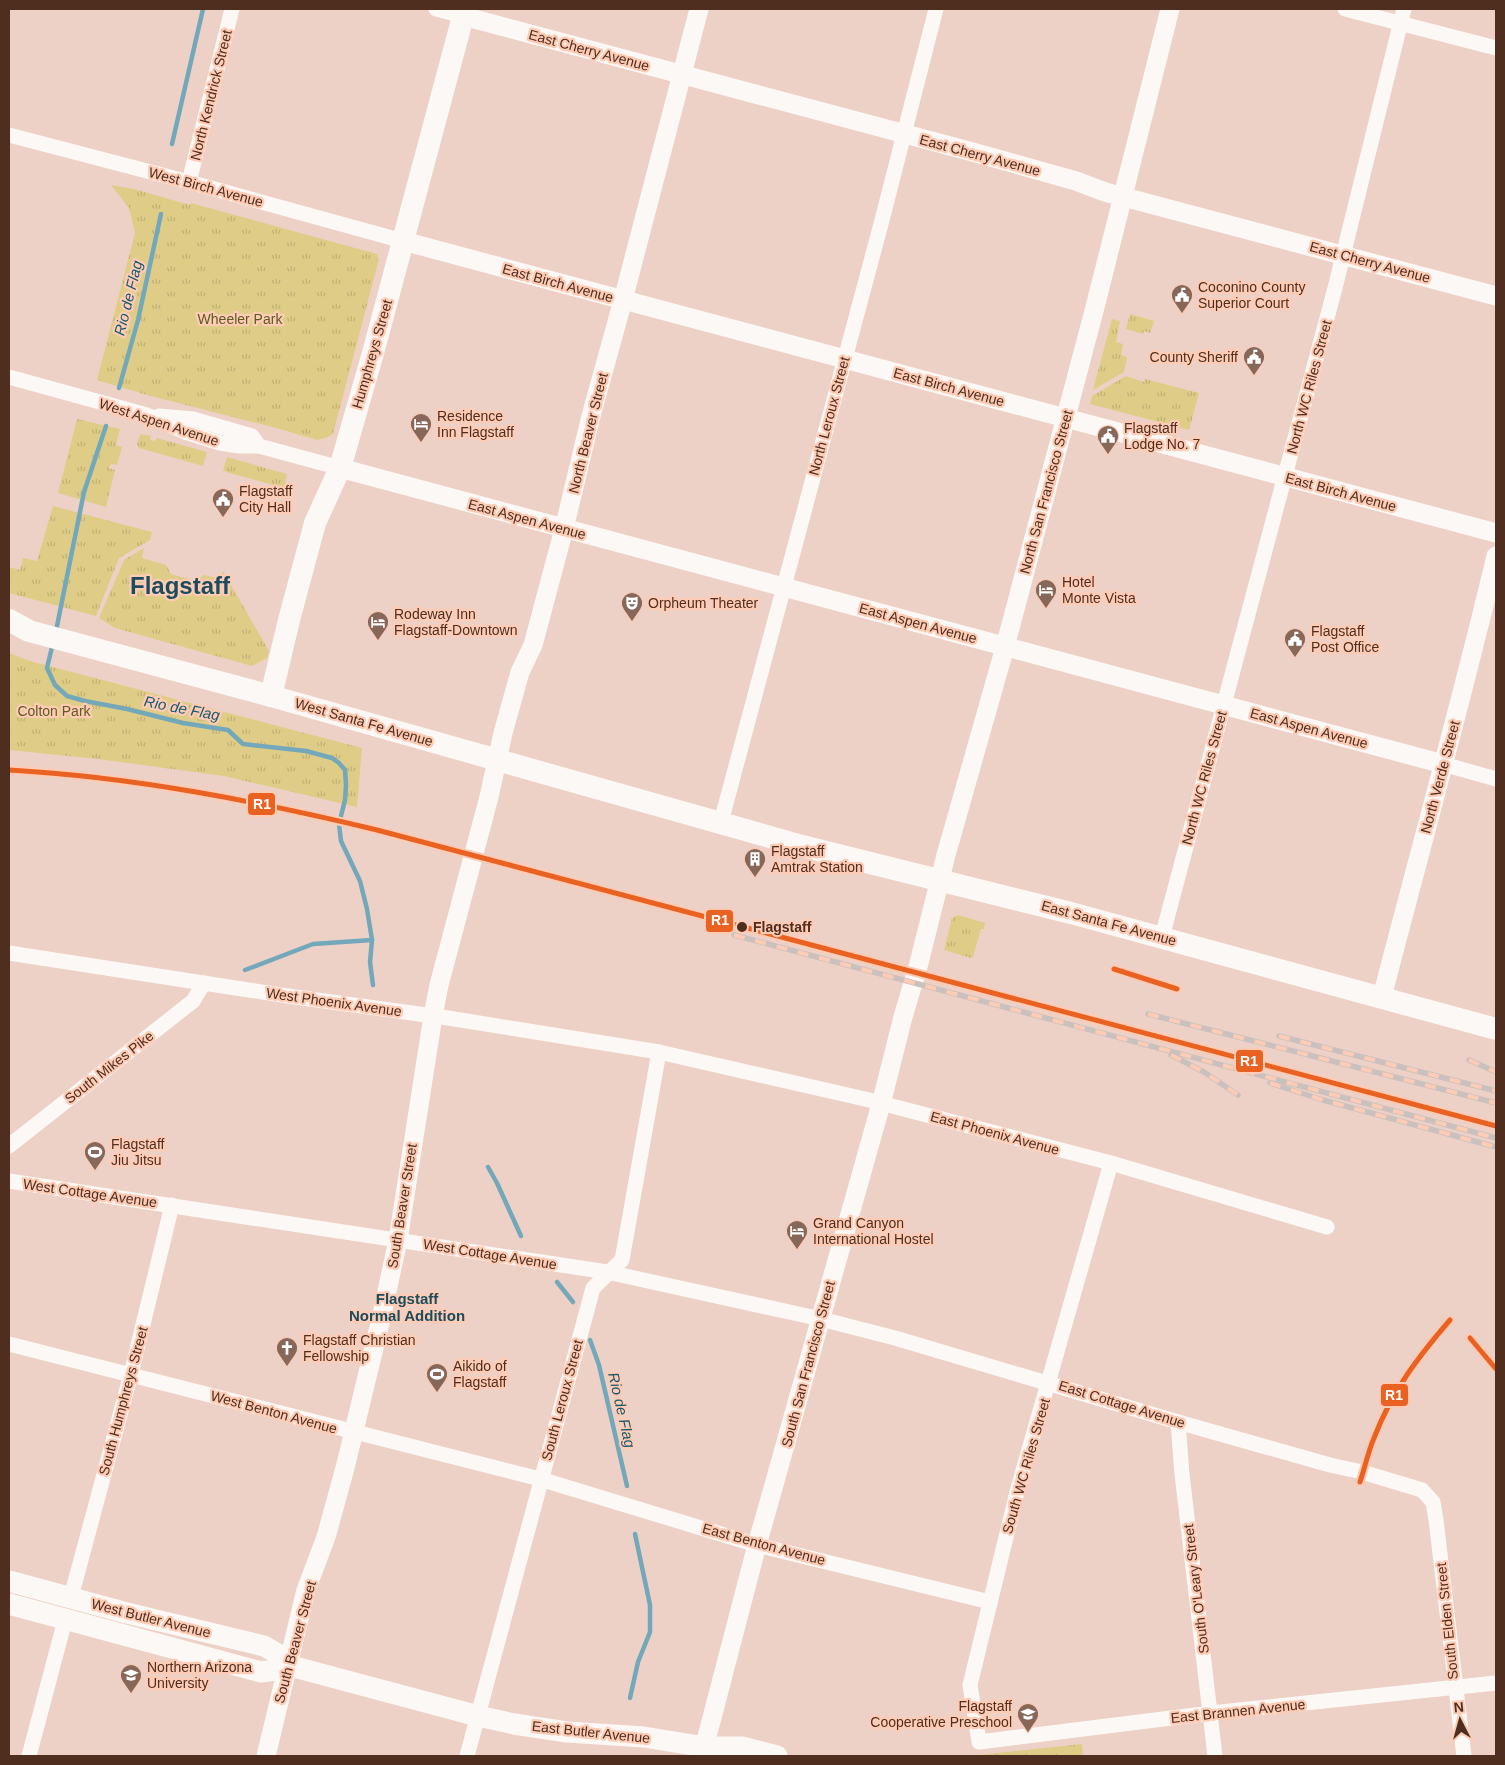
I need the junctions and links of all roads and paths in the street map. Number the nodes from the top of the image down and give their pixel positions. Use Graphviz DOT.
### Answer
graph roads {
  1 [pos="232,9"];
  2 [pos="436,9"];
  3 [pos="699,9"];
  4 [pos="936,9"];
  5 [pos="1170,9"];
  6 [pos="1345,9"];
  7 [pos="464,12"];
  8 [pos="1402,16"];
  9 [pos="1496,48"];
  10 [pos="681,75"];
  11 [pos="9,135"];
  12 [pos="904,135"];
  13 [pos="189,182"];
  14 [pos="1124,197"];
  15 [pos="403,241"];
  16 [pos="1344,255"];
  17 [pos="1496,296"];
  18 [pos="623,300"];
  19 [pos="845,359"];
  20 [pos="9,377"];
  21 [pos="1065,418"];
  22 [pos="340,468"];
  23 [pos="1285,477"];
  24 [pos="564,528"];
  25 [pos="1496,533"];
  26 [pos="1496,556"];
  27 [pos="784,587"];
  28 [pos="9,620"];
  29 [pos="19,633"];
  30 [pos="1005,647"];
  31 [pos="271,696"];
  32 [pos="1223,705"];
  33 [pos="498,760"];
  34 [pos="1443,764"];
  35 [pos="1496,778"];
  36 [pos="721,822"];
  37 [pos="474,855"];
  38 [pos="940,880"];
  39 [pos="1162,937"];
  40 [pos="9,954"];
  41 [pos="916,973"];
  42 [pos="204,983"];
  43 [pos="1382,998"];
  44 [pos="433,1016"];
  45 [pos="1496,1029"];
  46 [pos="659,1052"];
  47 [pos="881,1104"];
  48 [pos="9,1146"];
  49 [pos="1112,1163"];
  50 [pos="9,1181"];
  51 [pos="172,1205"];
  52 [pos="1327,1227"];
  53 [pos="398,1240"];
  54 [pos="607,1272"];
  55 [pos="821,1319"];
  56 [pos="9,1344"];
  57 [pos="131,1374"];
  58 [pos="1049,1382"];
  59 [pos="1178,1422"];
  60 [pos="354,1432"];
  61 [pos="540,1480"];
  62 [pos="1422,1490"];
  63 [pos="757,1545"];
  64 [pos="9,1581"];
  65 [pos="71,1597"];
  66 [pos="990,1602"];
  67 [pos="9,1604"];
  68 [pos="123,1612"];
  69 [pos="65,1620"];
  70 [pos="287,1665"];
  71 [pos="1496,1682"];
  72 [pos="1454,1687"];
  73 [pos="1211,1714"];
  74 [pos="478,1716"];
  75 [pos="979,1742"];
  76 [pos="708,1753"];
  77 [pos="29,1756"];
  78 [pos="266,1756"];
  79 [pos="467,1756"];
  80 [pos="777,1756"];
  81 [pos="1215,1756"];
  82 [pos="1464,1756"];
  1 -- 13 [label="street, North Kendrick Street"];
  2 -- 7 [label="street"];
  3 -- 10 [label="street, North Beaver Street"];
  4 -- 12 [label="street, North Leroux Street"];
  5 -- 14 [label="street, North San Francisco Street"];
  6 -- 8 [label="street"];
  7 -- 10 [label="street, East Cherry Avenue"];
  7 -- 15 [label="main road, Humphreys Street"];
  8 -- 9 [label="street"];
  8 -- 16 [label="street, North WC Riles Street"];
  10 -- 12 [label="street, East Cherry Avenue"];
  10 -- 18 [label="street, North Beaver Street"];
  11 -- 13 [label="street, West Birch Avenue"];
  12 -- 14 [label="street, East Cherry Avenue"];
  12 -- 19 [label="street, North Leroux Street"];
  13 -- 15 [label="street, West Birch Avenue"];
  14 -- 16 [label="street, East Cherry Avenue"];
  14 -- 21 [label="street, North San Francisco Street"];
  15 -- 18 [label="street, East Birch Avenue"];
  15 -- 22 [label="main road, Humphreys Street"];
  16 -- 17 [label="street, East Cherry Avenue"];
  16 -- 23 [label="street, North WC Riles Street"];
  18 -- 19 [label="street, East Birch Avenue"];
  18 -- 24 [label="street, North Beaver Street"];
  19 -- 21 [label="street, East Birch Avenue"];
  19 -- 27 [label="street, North Leroux Street"];
  20 -- 22 [label="street, West Aspen Avenue"];
  21 -- 23 [label="street, East Birch Avenue"];
  21 -- 30 [label="street, North San Francisco Street"];
  22 -- 24 [label="street, East Aspen Avenue"];
  22 -- 31 [label="main road, Humphreys Street"];
  23 -- 25 [label="street, East Birch Avenue"];
  23 -- 32 [label="street, North WC Riles Street"];
  24 -- 27 [label="street, East Aspen Avenue"];
  24 -- 33 [label="street, North Beaver Street"];
  26 -- 34 [label="street, North Verde Street"];
  27 -- 30 [label="street, East Aspen Avenue"];
  27 -- 36 [label="street, North Leroux Street"];
  28 -- 29 [label="main road, West Santa Fe Avenue"];
  29 -- 31 [label="main road, West Santa Fe Avenue"];
  30 -- 32 [label="street, East Aspen Avenue"];
  30 -- 38 [label="street, North San Francisco Street"];
  31 -- 33 [label="main road, West Santa Fe Avenue"];
  32 -- 34 [label="street, East Aspen Avenue"];
  32 -- 39 [label="street, North WC Riles Street"];
  33 -- 36 [label="main road, West Santa Fe Avenue"];
  33 -- 37 [label="street, North Beaver Street"];
  34 -- 35 [label="street, East Aspen Avenue"];
  34 -- 43 [label="street, North Verde Street"];
  36 -- 38 [label="main road, East Santa Fe Avenue"];
  37 -- 44 [label="street, South Beaver Street"];
  38 -- 39 [label="main road, East Santa Fe Avenue"];
  38 -- 41 [label="street, North San Francisco Street"];
  39 -- 43 [label="main road, East Santa Fe Avenue"];
  40 -- 42 [label="street, West Phoenix Avenue"];
  41 -- 47 [label="street, South San Francisco Street"];
  42 -- 44 [label="street, West Phoenix Avenue"];
  42 -- 48 [label="street, South Mikes Pike"];
  43 -- 45 [label="main road, East Santa Fe Avenue"];
  44 -- 46 [label="street, West Phoenix Avenue"];
  44 -- 53 [label="street, South Beaver Street"];
  46 -- 47 [label="street, East Phoenix Avenue"];
  46 -- 54 [label="street, South Leroux Street"];
  47 -- 49 [label="street, East Phoenix Avenue"];
  47 -- 55 [label="street, South San Francisco Street"];
  49 -- 52 [label="street, East Phoenix Avenue"];
  49 -- 58 [label="street, South WC Riles Street"];
  50 -- 51 [label="street, West Cottage Avenue"];
  51 -- 53 [label="street, West Cottage Avenue"];
  51 -- 57 [label="street, South Humphreys Street"];
  53 -- 54 [label="street, West Cottage Avenue"];
  53 -- 60 [label="street, South Beaver Street"];
  54 -- 55 [label="street, West Cottage Avenue"];
  54 -- 61 [label="street, South Leroux Street"];
  55 -- 58 [label="street, East Cottage Avenue"];
  55 -- 63 [label="street, South San Francisco Street"];
  56 -- 57 [label="street, West Benton Avenue"];
  57 -- 60 [label="street, West Benton Avenue"];
  57 -- 65 [label="street, South Humphreys Street"];
  58 -- 59 [label="street, East Cottage Avenue"];
  58 -- 66 [label="street, South WC Riles Street"];
  59 -- 62 [label="street, East Cottage Avenue"];
  59 -- 73 [label="street, South O'Leary Street"];
  60 -- 61 [label="street, West Benton Avenue"];
  60 -- 70 [label="street, South Beaver Street"];
  61 -- 63 [label="street, East Benton Avenue"];
  61 -- 74 [label="street, South Leroux Street"];
  62 -- 72 [label="street, South Elden Street"];
  63 -- 66 [label="street, East Benton Avenue"];
  63 -- 76 [label="street, South San Francisco Street"];
  64 -- 65 [label="main road, West Butler Avenue"];
  65 -- 68 [label="main road, West Butler Avenue"];
  66 -- 75 [label="street, South WC Riles Street"];
  67 -- 69 [label="main road, West Butler Avenue"];
  68 -- 69 [label="main road"];
  68 -- 70 [label="main road, West Butler Avenue"];
  69 -- 70 [label="main road, West Butler Avenue"];
  69 -- 77 [label="street"];
  70 -- 74 [label="main road, West Butler Avenue"];
  70 -- 78 [label="street, South Beaver Street"];
  71 -- 72 [label="street, East Brannen Avenue"];
  72 -- 73 [label="street, East Brannen Avenue"];
  72 -- 82 [label="street, South Elden Street"];
  73 -- 75 [label="street, East Brannen Avenue"];
  73 -- 81 [label="street, South O'Leary Street"];
  74 -- 76 [label="main road, East Butler Avenue"];
  74 -- 79 [label="street, South Leroux Street"];
  76 -- 80 [label="main road, East Butler Avenue"];
}
